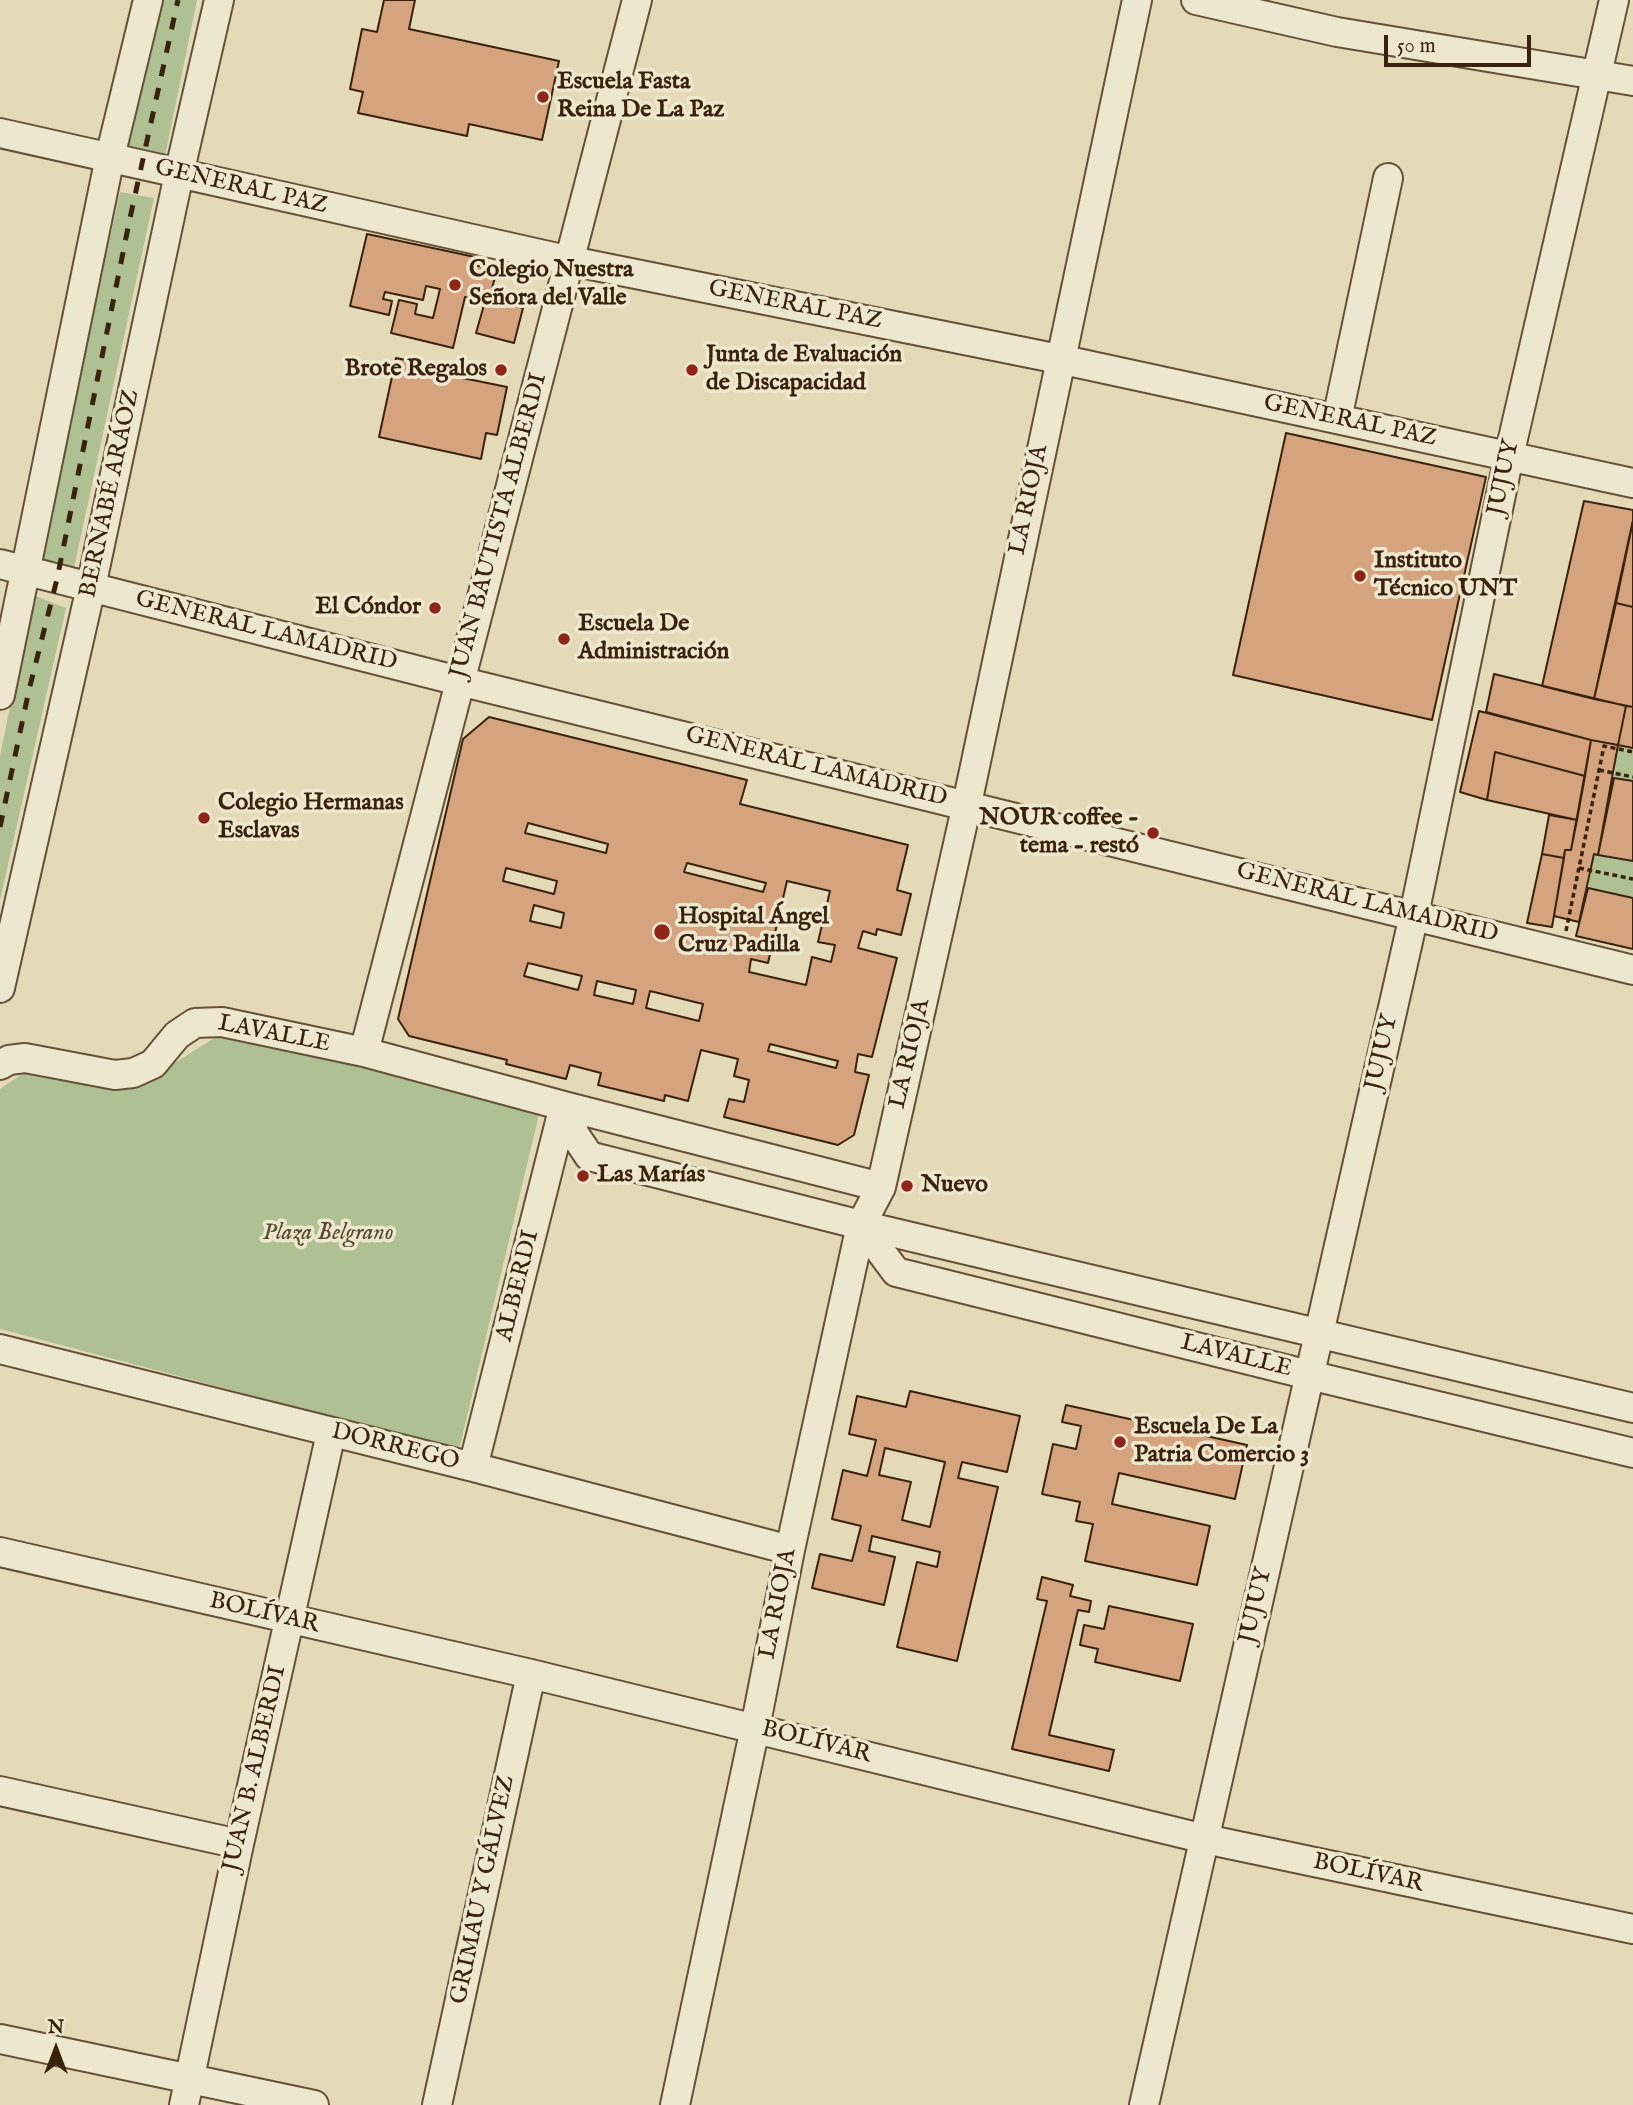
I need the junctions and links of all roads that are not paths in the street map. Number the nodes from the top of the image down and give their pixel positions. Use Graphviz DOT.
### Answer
graph roads {
  1 [pos="148,0"];
  2 [pos="219,0"];
  3 [pos="637,0"];
  4 [pos="1137,0"];
  5 [pos="1196,0"];
  6 [pos="1614,0"];
  7 [pos="1596,74"];
  8 [pos="1633,81"];
  9 [pos="0,133"];
  10 [pos="110,157"];
  11 [pos="178,174"];
  12 [pos="1388,178"];
  13 [pos="571,261"];
  14 [pos="1059,359"];
  15 [pos="1337,419"];
  16 [pos="1509,456"];
  17 [pos="1633,483"];
  18 [pos="13,568"];
  19 [pos="91,587"];
  20 [pos="459,681"];
  21 [pos="0,695"];
  22 [pos="967,804"];
  23 [pos="1414,915"];
  24 [pos="1633,970"];
  25 [pos="0,988"];
  26 [pos="364,1052"];
  27 [pos="0,1065"];
  28 [pos="564,1106"];
  29 [pos="881,1187"];
  30 [pos="861,1225"];
  31 [pos="1320,1333"];
  32 [pos="0,1349"];
  33 [pos="1309,1375"];
  34 [pos="1633,1408"];
  35 [pos="331,1433"];
  36 [pos="1633,1452"];
  37 [pos="473,1467"];
  38 [pos="790,1550"];
  39 [pos="0,1552"];
  40 [pos="290,1620"];
  41 [pos="531,1674"];
  42 [pos="755,1728"];
  43 [pos="0,1791"];
  44 [pos="1205,1839"];
  45 [pos="239,1844"];
  46 [pos="1633,1929"];
  47 [pos="0,2039"];
  48 [pos="187,2092"];
  49 [pos="314,2105"];
  50 [pos="437,2105"];
  51 [pos="675,2105"];
  52 [pos="1144,2105"];
  1 -- 10 [label="street"];
  2 -- 11 [label="street, BERNABÉ ARÁOZ"];
  3 -- 13 [label="street, JUAN BAUTISTA ALBERDI"];
  4 -- 14 [label="street, LA RIOJA"];
  5 -- 7 [label="street"];
  6 -- 7 [label="street, JUJUY"];
  7 -- 8 [label="street"];
  7 -- 16 [label="street, JUJUY"];
  9 -- 10 [label="street, GENERAL PAZ"];
  10 -- 11 [label="street, GENERAL PAZ"];
  10 -- 18 [label="street"];
  11 -- 13 [label="street, GENERAL PAZ"];
  11 -- 19 [label="street, BERNABÉ ARÁOZ"];
  12 -- 15 [label="street"];
  13 -- 14 [label="street, GENERAL PAZ"];
  13 -- 20 [label="street, JUAN BAUTISTA ALBERDI"];
  14 -- 15 [label="street, GENERAL PAZ"];
  14 -- 22 [label="street, LA RIOJA"];
  15 -- 16 [label="street, GENERAL PAZ"];
  16 -- 17 [label="street, GENERAL PAZ"];
  16 -- 23 [label="street, JUJUY"];
  18 -- 19 [label="street, GENERAL LAMADRID"];
  18 -- 21 [label="street"];
  19 -- 20 [label="street, GENERAL LAMADRID"];
  19 -- 25 [label="street, BERNABÉ ARÁOZ"];
  20 -- 22 [label="street, GENERAL LAMADRID"];
  20 -- 26 [label="street, JUAN BAUTISTA ALBERDI"];
  22 -- 23 [label="street, GENERAL LAMADRID"];
  22 -- 29 [label="street, LA RIOJA"];
  23 -- 24 [label="street, GENERAL LAMADRID"];
  23 -- 31 [label="street, JUJUY"];
  26 -- 27 [label="street, LAVALLE"];
  26 -- 28 [label="street, LAVALLE"];
  28 -- 29 [label="street, LAVALLE"];
  28 -- 30 [label="street, LAVALLE"];
  28 -- 37 [label="street, ALBERDI"];
  29 -- 30 [label="street, LA RIOJA"];
  30 -- 31 [label="street, LAVALLE"];
  30 -- 33 [label="street, LAVALLE"];
  30 -- 38 [label="street, LA RIOJA"];
  31 -- 33 [label="street, JUJUY"];
  31 -- 34 [label="street, LAVALLE"];
  32 -- 35 [label="street, DORREGO"];
  33 -- 36 [label="street, LAVALLE"];
  33 -- 44 [label="street, JUJUY"];
  35 -- 37 [label="street, DORREGO"];
  35 -- 40 [label="street, JUAN B. ALBERDI"];
  37 -- 38 [label="street, DORREGO"];
  38 -- 42 [label="street, LA RIOJA"];
  39 -- 40 [label="street, BOLÍVAR"];
  40 -- 41 [label="street, BOLÍVAR"];
  40 -- 45 [label="street, JUAN B. ALBERDI"];
  41 -- 42 [label="street, BOLÍVAR"];
  41 -- 50 [label="street, GRIMAU Y GÁLVEZ"];
  42 -- 44 [label="street, BOLÍVAR"];
  42 -- 51 [label="street, LA RIOJA"];
  43 -- 45 [label="street"];
  44 -- 46 [label="street, BOLÍVAR"];
  44 -- 52 [label="street, JUJUY"];
  45 -- 48 [label="street, JUAN B. ALBERDI"];
  47 -- 48 [label="street"];
  48 -- 49 [label="street"];
}
